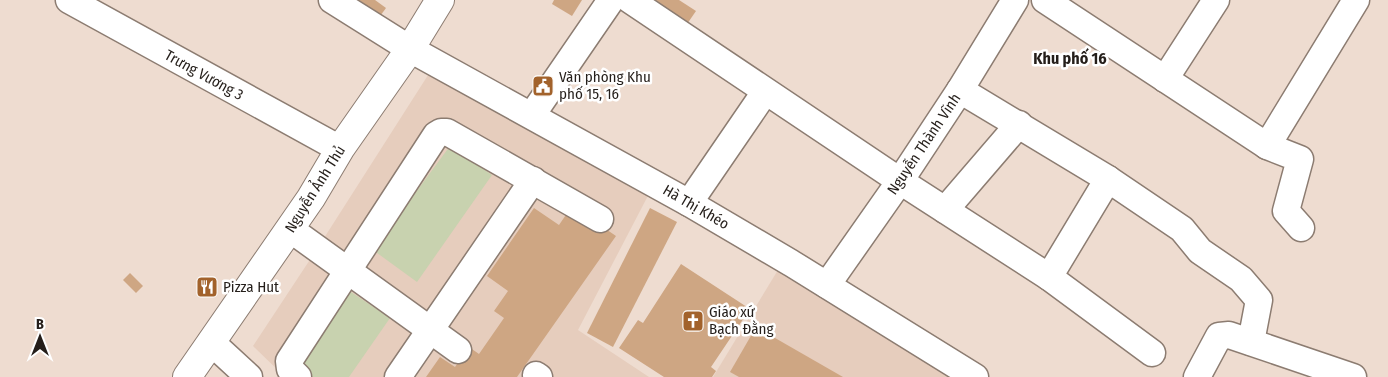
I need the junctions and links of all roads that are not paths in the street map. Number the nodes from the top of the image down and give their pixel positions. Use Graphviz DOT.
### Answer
graph roads {
  1 [pos="332,0"];
  2 [pos="440,0"];
  3 [pos="611,0"];
  4 [pos="630,0"];
  5 [pos="1015,0"];
  6 [pos="1045,0"];
  7 [pos="1216,0"];
  8 [pos="1356,0"];
  9 [pos="74,1"];
  10 [pos="410,49"];
  11 [pos="1166,79"];
  12 [pos="960,90"];
  13 [pos="766,92"];
  14 [pos="532,115"];
  15 [pos="1019,124"];
  16 [pos="1268,146"];
  17 [pos="340,149"];
  18 [pos="1108,179"];
  19 [pos="533,180"];
  20 [pos="900,182"];
  21 [pos="689,203"];
  22 [pos="945,210"];
  23 [pos="600,219"];
  24 [pos="1301,228"];
  25 [pos="290,229"];
  26 [pos="348,271"];
  27 [pos="1049,277"];
  28 [pos="827,285"];
  29 [pos="430,330"];
  30 [pos="211,342"];
  31 [pos="1251,342"];
  32 [pos="458,350"];
  33 [pos="1152,353"];
  34 [pos="187,377"];
  35 [pos="249,377"];
  36 [pos="298,377"];
  37 [pos="398,377"];
  38 [pos="975,377"];
  39 [pos="1197,377"];
  40 [pos="1353,377"];
  1 -- 10 [label="street, Hà Thị Khéo"];
  2 -- 10 [label="main road, Nguyễn Ảnh Thủ"];
  3 -- 14 [label="street"];
  4 -- 13 [label="street"];
  5 -- 12 [label="street, Nguyễn Thành Vĩnh"];
  6 -- 11 [label="street"];
  7 -- 11 [label="street"];
  8 -- 16 [label="street"];
  9 -- 17 [label="street, Trưng Vương 3"];
  10 -- 14 [label="street, Hà Thị Khéo"];
  10 -- 17 [label="main road, Nguyễn Ảnh Thủ"];
  11 -- 16 [label="street"];
  12 -- 15 [label="street"];
  12 -- 20 [label="street, Nguyễn Thành Vĩnh"];
  13 -- 20 [label="street"];
  13 -- 21 [label="street"];
  14 -- 21 [label="street, Hà Thị Khéo"];
  15 -- 18 [label="street"];
  15 -- 22 [label="street"];
  16 -- 24 [label="street"];
  17 -- 25 [label="main road, Nguyễn Ảnh Thủ"];
  18 -- 27 [label="street"];
  18 -- 31 [label="street"];
  19 -- 23 [label="street"];
  19 -- 26 [label="street"];
  19 -- 29 [label="street"];
  20 -- 22 [label="street"];
  20 -- 28 [label="street, Nguyễn Thành Vĩnh"];
  21 -- 28 [label="street, Hà Thị Khéo"];
  22 -- 27 [label="street"];
  25 -- 26 [label="street"];
  25 -- 30 [label="main road, Nguyễn Ảnh Thủ"];
  26 -- 29 [label="street"];
  26 -- 36 [label="street"];
  27 -- 33 [label="street"];
  28 -- 38 [label="street, Hà Thị Khéo"];
  29 -- 32 [label="street"];
  29 -- 37 [label="street"];
  30 -- 34 [label="main road, Nguyễn Ảnh Thủ"];
  30 -- 35 [label="street"];
  31 -- 39 [label="street"];
  31 -- 40 [label="street"];
}
